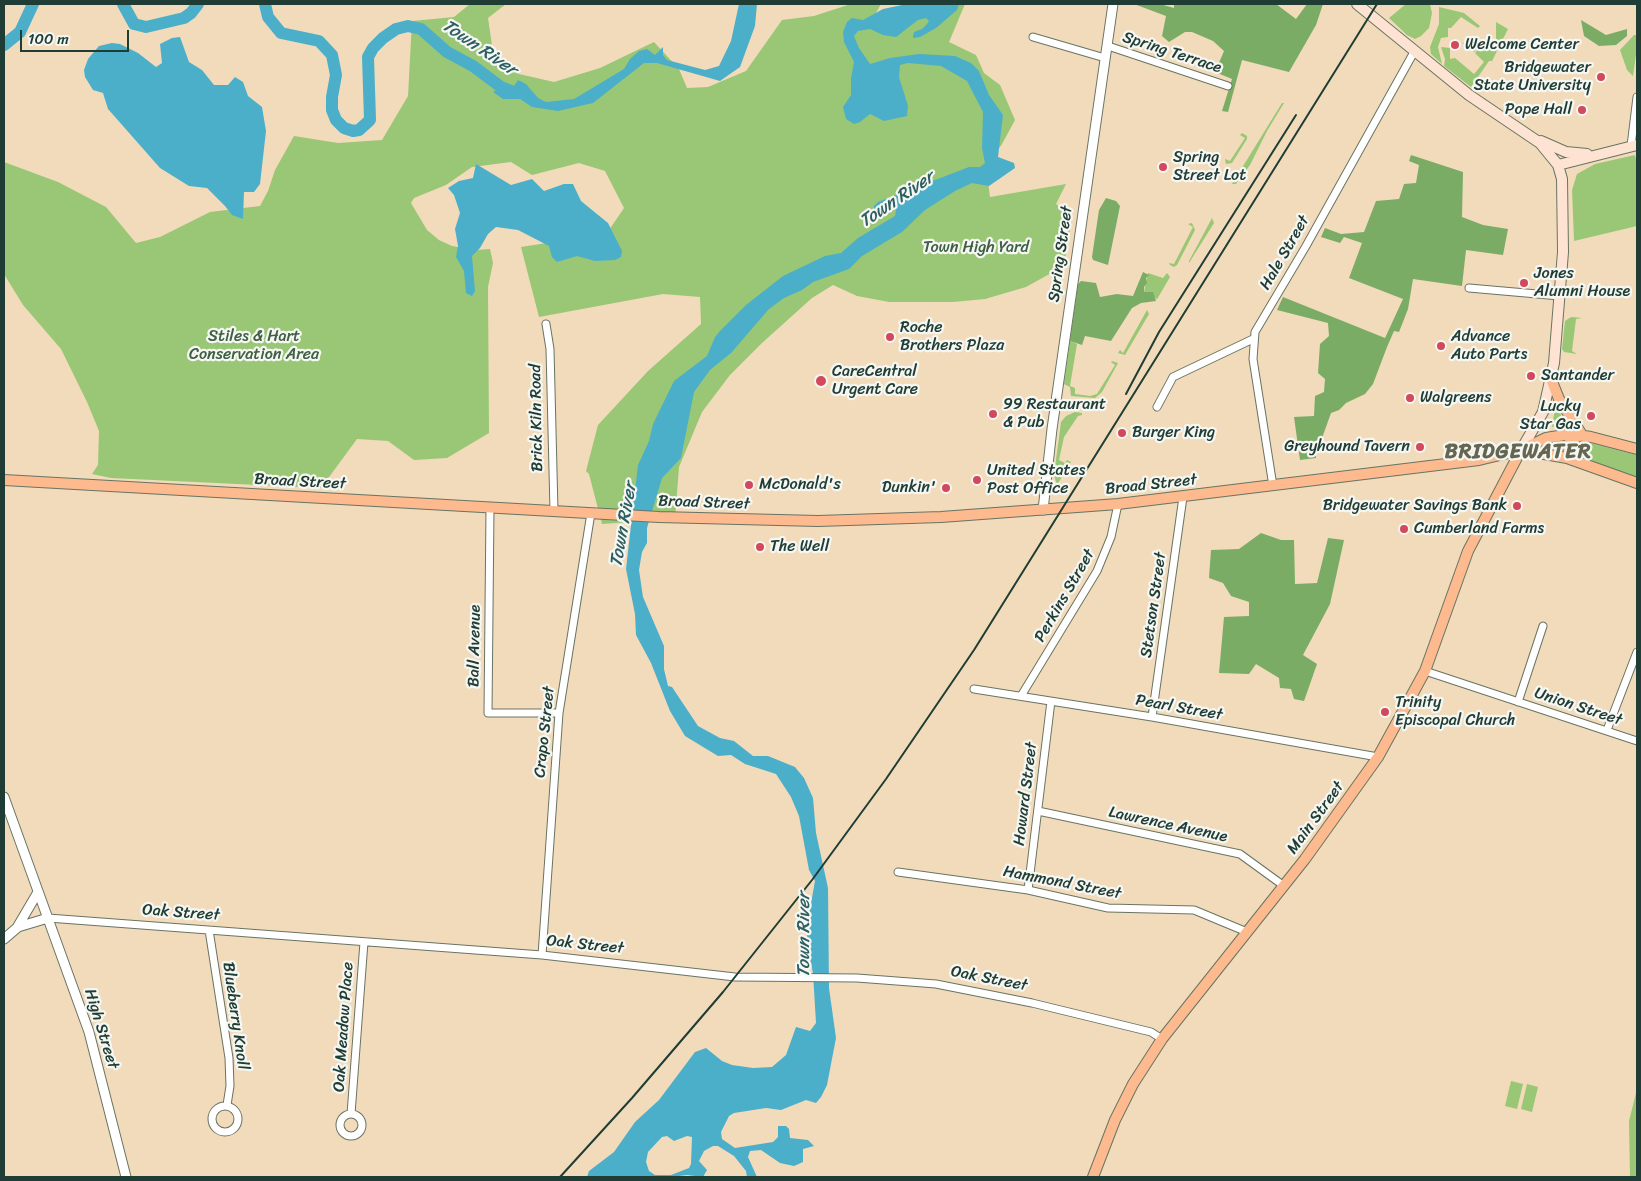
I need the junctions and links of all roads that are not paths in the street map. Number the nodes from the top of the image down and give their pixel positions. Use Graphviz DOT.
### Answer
graph roads {
  1 [pos="1113,4"];
  2 [pos="1358,4"];
  3 [pos="1033,37"];
  4 [pos="1108,46"];
  5 [pos="1414,52"];
  6 [pos="1105,58"];
  7 [pos="1228,86"];
  8 [pos="1637,96"];
  9 [pos="1530,136"];
  10 [pos="1634,145"];
  11 [pos="1600,153"];
  12 [pos="1558,166"];
  13 [pos="1469,288"];
  14 [pos="1560,296"];
  15 [pos="546,324"];
  16 [pos="1253,339"];
  17 [pos="1552,379"];
  18 [pos="1157,407"];
  19 [pos="1582,435"];
  20 [pos="1637,449"];
  21 [pos="1521,450"];
  22 [pos="1576,461"];
  23 [pos="4,480"];
  24 [pos="1637,483"];
  25 [pos="1272,486"];
  26 [pos="1183,497"];
  27 [pos="1118,504"];
  28 [pos="490,508"];
  29 [pos="1043,510"];
  30 [pos="554,511"];
  31 [pos="591,513"];
  32 [pos="1543,626"];
  33 [pos="1637,652"];
  34 [pos="1425,671"];
  35 [pos="974,690"];
  36 [pos="1021,696"];
  37 [pos="1051,701"];
  38 [pos="1518,702"];
  39 [pos="559,713"];
  40 [pos="1152,717"];
  41 [pos="1607,730"];
  42 [pos="1637,741"];
  43 [pos="1378,757"];
  44 [pos="4,797"];
  45 [pos="1038,811"];
  46 [pos="898,872"];
  47 [pos="1284,886"];
  48 [pos="1028,890"];
  49 [pos="38,892"];
  50 [pos="48,918"];
  51 [pos="18,927"];
  52 [pos="209,930"];
  53 [pos="1247,932"];
  54 [pos="4,939"];
  55 [pos="364,942"];
  56 [pos="542,955"];
  57 [pos="1162,1038"];
  58 [pos="227,1106"];
  59 [pos="351,1114"];
  60 [pos="126,1177"];
  61 [pos="1093,1177"];
  1 -- 4 [label="street, Spring Street"];
  2 -- 5 [label="main road"];
  3 -- 6 [label="street"];
  4 -- 6 [label="street, Spring Street"];
  4 -- 7 [label="street, Spring Terrace"];
  5 -- 9 [label="main road"];
  5 -- 16 [label="street, Hale Street"];
  6 -- 29 [label="street, Spring Street"];
  8 -- 10 [label="street"];
  9 -- 11 [label="main road"];
  9 -- 12 [label="main road"];
  10 -- 11 [label="main road"];
  11 -- 12 [label="main road"];
  12 -- 14 [label="main road"];
  13 -- 14 [label="street"];
  14 -- 17 [label="main road"];
  15 -- 30 [label="street, Brick Kiln Road"];
  16 -- 18 [label="street"];
  16 -- 25 [label="street, Hale Street"];
  17 -- 19 [label="main road"];
  17 -- 21 [label="main road"];
  19 -- 20 [label="main road"];
  19 -- 21 [label="main road"];
  19 -- 22 [label="main road"];
  21 -- 22 [label="main road"];
  21 -- 25 [label="main road, Broad Street"];
  21 -- 34 [label="main road, Main Street"];
  22 -- 24 [label="main road"];
  23 -- 28 [label="main road, Broad Street"];
  25 -- 26 [label="main road, Broad Street"];
  26 -- 27 [label="main road, Broad Street"];
  26 -- 40 [label="street, Stetson Street"];
  27 -- 29 [label="main road, Broad Street"];
  27 -- 36 [label="street, Perkins Street"];
  28 -- 30 [label="main road, Broad Street"];
  28 -- 39 [label="street, Ball Avenue"];
  29 -- 31 [label="main road, Broad Street"];
  30 -- 31 [label="main road, Broad Street"];
  31 -- 39 [label="street, Crapo Street"];
  32 -- 38 [label="street"];
  33 -- 41 [label="street"];
  34 -- 38 [label="street, Union Street"];
  34 -- 43 [label="main road, Main Street"];
  35 -- 36 [label="street, Pearl Street"];
  36 -- 37 [label="street, Pearl Street"];
  37 -- 40 [label="street, Pearl Street"];
  37 -- 45 [label="street, Howard Street"];
  38 -- 41 [label="street, Union Street"];
  39 -- 56 [label="street, Crapo Street"];
  40 -- 43 [label="street, Pearl Street"];
  41 -- 42 [label="street, Union Street"];
  43 -- 47 [label="main road, Main Street"];
  44 -- 49 [label="street, High Street"];
  45 -- 47 [label="street, Lawrence Avenue"];
  45 -- 48 [label="street, Howard Street"];
  46 -- 48 [label="street, Hammond Street"];
  47 -- 53 [label="main road, Main Street"];
  48 -- 53 [label="street, Hammond Street"];
  49 -- 50 [label="street, High Street"];
  49 -- 51 [label="street"];
  50 -- 51 [label="street, Oak Street"];
  50 -- 52 [label="street, Oak Street"];
  50 -- 60 [label="street, High Street"];
  51 -- 54 [label="street, Oak Street"];
  52 -- 55 [label="street, Oak Street"];
  52 -- 58 [label="street, Blueberry Knoll"];
  53 -- 57 [label="main road, Main Street"];
  55 -- 56 [label="street, Oak Street"];
  55 -- 59 [label="street, Oak Meadow Place"];
  56 -- 57 [label="street, Oak Street"];
  57 -- 61 [label="main road, Main Street"];
}
